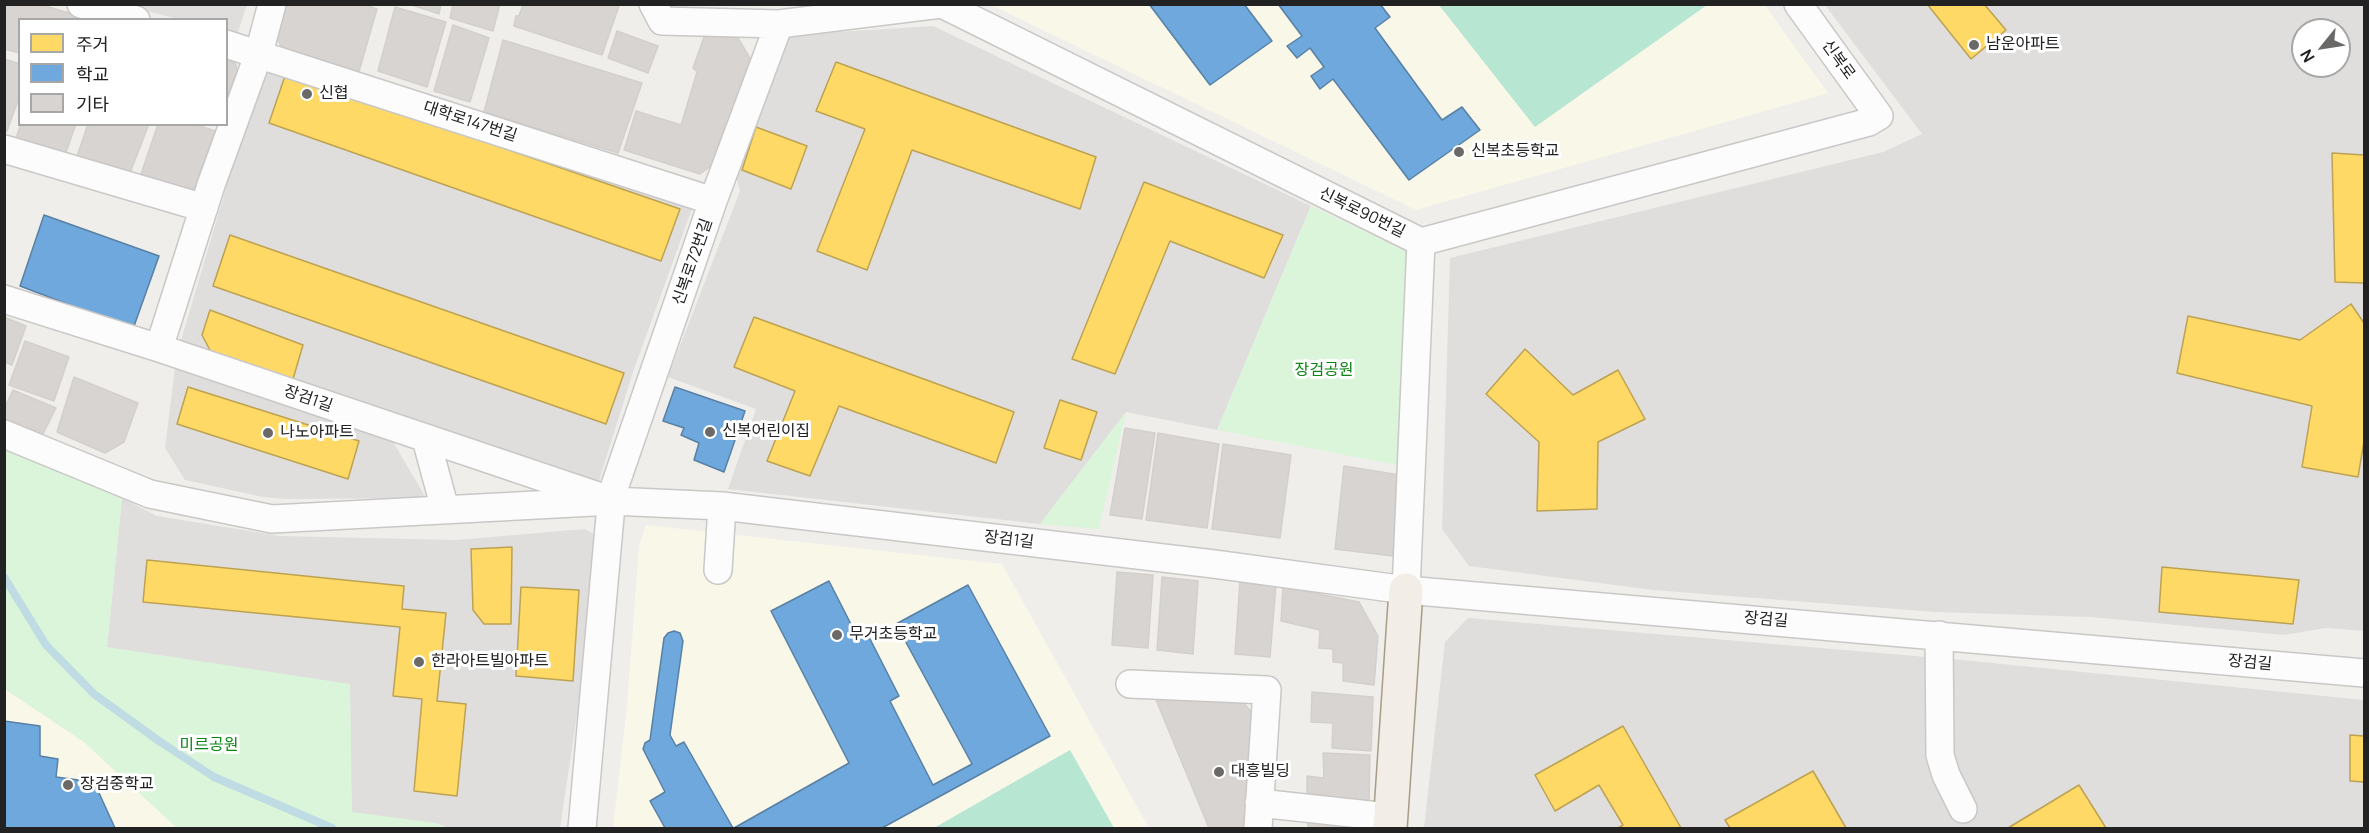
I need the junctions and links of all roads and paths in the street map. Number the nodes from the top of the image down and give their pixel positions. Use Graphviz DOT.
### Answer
graph roads {
  1 [pos="81,4"];
  2 [pos="272,4"];
  3 [pos="652,4"];
  4 [pos="941,4"];
  5 [pos="1798,4"];
  6 [pos="129,18"];
  7 [pos="779,24"];
  8 [pos="228,45"];
  9 [pos="259,53"];
  10 [pos="1879,116"];
  11 [pos="4,149"];
  12 [pos="713,201"];
  13 [pos="204,208"];
  14 [pos="1421,242"];
  15 [pos="4,299"];
  16 [pos="159,348"];
  17 [pos="4,434"];
  18 [pos="426,439"];
  19 [pos="611,501"];
  20 [pos="722,506"];
  21 [pos="445,509"];
  22 [pos="717,570"];
  23 [pos="1406,590"];
  24 [pos="1939,635"];
  25 [pos="2364,673"];
  26 [pos="1130,684"];
  27 [pos="1963,808"];
  28 [pos="1259,816"];
  29 [pos="1384,822"];
  30 [pos="582,828"];
  1 -- 6 [label="street"];
  2 -- 9 [label="street"];
  3 -- 7 [label="street"];
  4 -- 7 [label="street"];
  4 -- 14 [label="street, 신복로90번길"];
  5 -- 10 [label="street, 신복로"];
  7 -- 12 [label="street, 신복로72번길"];
  8 -- 9 [label="street, 대학로147번길"];
  9 -- 12 [label="street, 대학로147번길"];
  9 -- 13 [label="street"];
  10 -- 14 [label="street, 신복로90번길"];
  11 -- 13 [label="street"];
  12 -- 19 [label="street, 신복로72번길"];
  13 -- 16 [label="street"];
  14 -- 23 [label="street"];
  15 -- 16 [label="street, 장검1길"];
  16 -- 18 [label="street, 장검1길"];
  17 -- 21 [label="street, 장검1길"];
  18 -- 19 [label="street, 장검1길"];
  18 -- 21 [label="street"];
  19 -- 20 [label="street, 장검1길"];
  19 -- 21 [label="street, 장검1길"];
  19 -- 30 [label="street"];
  20 -- 22 [label="street"];
  20 -- 23 [label="street, 장검1길"];
  23 -- 24 [label="street, 장검길"];
  23 -- 29 [label="main road"];
  24 -- 25 [label="street, 장검길"];
  24 -- 27 [label="street"];
  26 -- 28 [label="street"];
  28 -- 29 [label="street"];
}
